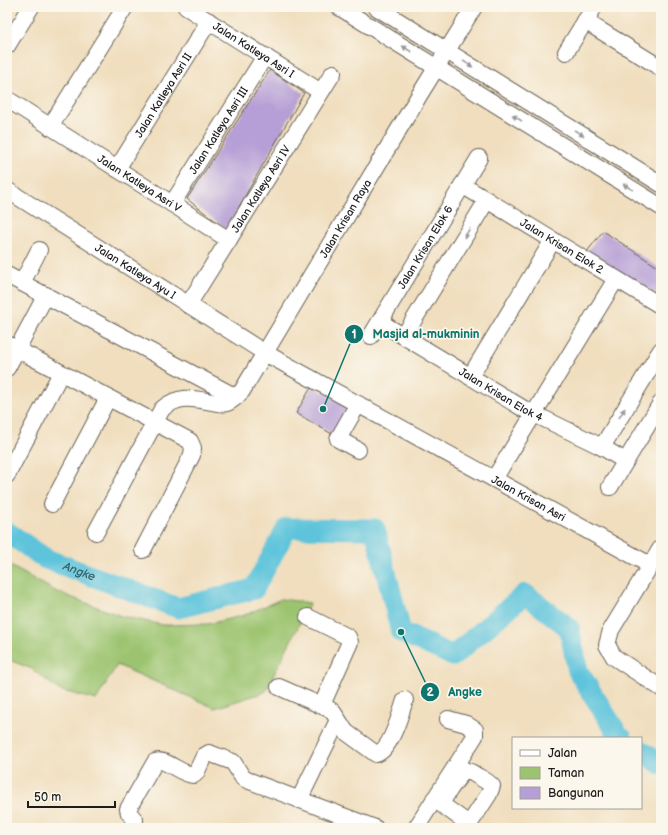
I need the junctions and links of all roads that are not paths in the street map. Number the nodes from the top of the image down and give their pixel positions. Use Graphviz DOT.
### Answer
graph roads {
  1 [pos="31,7"];
  2 [pos="125,7"];
  3 [pos="186,7"];
  4 [pos="339,7"];
  5 [pos="376,7"];
  6 [pos="474,7"];
  7 [pos="594,7"];
  8 [pos="209,21"];
  9 [pos="585,21"];
  10 [pos="7,46"];
  11 [pos="447,51"];
  12 [pos="566,52"];
  13 [pos="264,56"];
  14 [pos="436,67"];
  15 [pos="661,68"];
  16 [pos="333,73"];
  17 [pos="321,92"];
  18 [pos="7,99"];
  19 [pos="50,127"];
  20 [pos="479,158"];
  21 [pos="117,169"];
  22 [pos="661,184"];
  23 [pos="462,185"];
  24 [pos="7,190"];
  25 [pos="487,200"];
  26 [pos="172,204"];
  27 [pos="661,207"];
  28 [pos="229,240"];
  29 [pos="553,240"];
  30 [pos="39,250"];
  31 [pos="7,275"];
  32 [pos="616,279"];
  33 [pos="22,282"];
  34 [pos="46,295"];
  35 [pos="188,304"];
  36 [pos="661,306"];
  37 [pos="380,322"];
  38 [pos="371,336"];
  39 [pos="404,336"];
  40 [pos="12,347"];
  41 [pos="661,350"];
  42 [pos="265,353"];
  43 [pos="7,368"];
  44 [pos="61,373"];
  45 [pos="470,377"];
  46 [pos="236,397"];
  47 [pos="108,398"];
  48 [pos="358,404"];
  49 [pos="659,411"];
  50 [pos="534,414"];
  51 [pos="154,423"];
  52 [pos="602,447"];
  53 [pos="358,450"];
  54 [pos="625,461"];
  55 [pos="7,475"];
  56 [pos="494,479"];
  57 [pos="610,487"];
  58 [pos="52,504"];
  59 [pos="96,532"];
  60 [pos="661,548"];
  61 [pos="143,550"];
  62 [pos="650,565"];
  63 [pos="308,617"];
  64 [pos="279,687"];
  65 [pos="661,688"];
  66 [pos="405,700"];
  67 [pos="322,705"];
  68 [pos="448,719"];
  69 [pos="338,720"];
  70 [pos="299,800"];
  71 [pos="435,802"];
  72 [pos="347,823"];
  73 [pos="131,828"];
  74 [pos="375,828"];
  75 [pos="416,828"];
  76 [pos="462,828"];
  1 -- 10 [label="street"];
  2 -- 19 [label="street"];
  3 -- 8 [label="street, Jalan Katleya Asri I"];
  14 -- 4 [label="street, one-way"];
  5 -- 11 [label="street"];
  6 -- 11 [label="street, Jalan Krisan Raya"];
  7 -- 9 [label="street"];
  8 -- 13 [label="street, Jalan Katleya Asri I"];
  8 -- 21 [label="street, Jalan Katleya Asri II"];
  9 -- 12 [label="street"];
  9 -- 15 [label="street"];
  11 -- 14 [label="street, Jalan Krisan Raya"];
  11 -- 22 [label="street, one-way"];
  13 -- 17 [label="street, Jalan Katleya Asri I"];
  13 -- 26 [label="street, Jalan Katleya Asri III"];
  27 -- 14 [label="street, one-way"];
  14 -- 42 [label="street, Jalan Krisan Raya"];
  16 -- 17 [label="street, Jalan Katleya Asri IV"];
  17 -- 28 [label="street, Jalan Katleya Asri IV"];
  18 -- 19 [label="street, Jalan Katleya Asri V"];
  19 -- 21 [label="street, Jalan Katleya Asri V"];
  20 -- 23 [label="street, Jalan Krisan Elok 6"];
  21 -- 26 [label="street, Jalan Katleya Asri V"];
  23 -- 25 [label="street, Jalan Krisan Elok 2"];
  23 -- 37 [label="street, Jalan Krisan Elok 6"];
  24 -- 35 [label="street, Jalan Katleya Ayu I"];
  25 -- 29 [label="street, Jalan Krisan Elok 2"];
  25 -- 39 [label="street, one-way"];
  26 -- 28 [label="street, Jalan Katleya Asri V"];
  28 -- 35 [label="street, Jalan Katleya Asri IV"];
  29 -- 32 [label="street, Jalan Krisan Elok 2"];
  29 -- 45 [label="street"];
  30 -- 33 [label="street"];
  31 -- 33 [label="street"];
  32 -- 36 [label="street, Jalan Krisan Elok 2"];
  32 -- 50 [label="street"];
  33 -- 34 [label="street"];
  34 -- 40 [label="street"];
  34 -- 46 [label="street"];
  35 -- 42 [label="street, Jalan Katleya Ayu I"];
  37 -- 38 [label="street, Jalan Krisan Elok 6"];
  37 -- 39 [label="street, Jalan Krisan Elok 4"];
  39 -- 45 [label="street, Jalan Krisan Elok 4"];
  40 -- 43 [label="street"];
  40 -- 44 [label="street"];
  52 -- 41 [label="street, one-way"];
  42 -- 46 [label="street, Jalan Krisan Raya"];
  42 -- 48 [label="street, Jalan Krisan Asri"];
  44 -- 47 [label="street"];
  44 -- 55 [label="street"];
  45 -- 50 [label="street, Jalan Krisan Elok 4"];
  46 -- 51 [label="street"];
  47 -- 51 [label="street"];
  47 -- 58 [label="street"];
  48 -- 53 [label="street"];
  48 -- 56 [label="street, Jalan Krisan Asri"];
  49 -- 54 [label="street"];
  50 -- 52 [label="street, Jalan Krisan Elok 4"];
  50 -- 56 [label="street"];
  51 -- 59 [label="street"];
  51 -- 61 [label="street"];
  52 -- 54 [label="street, Jalan Krisan Elok 4"];
  54 -- 57 [label="street"];
  56 -- 62 [label="street, Jalan Krisan Asri"];
  60 -- 62 [label="street"];
  62 -- 65 [label="street"];
  63 -- 67 [label="street"];
  64 -- 67 [label="street"];
  66 -- 69 [label="street"];
  67 -- 69 [label="street"];
  68 -- 71 [label="street"];
  69 -- 70 [label="street"];
  70 -- 72 [label="street"];
  70 -- 73 [label="street"];
  71 -- 75 [label="street"];
  71 -- 76 [label="street"];
  72 -- 74 [label="street"];
}
